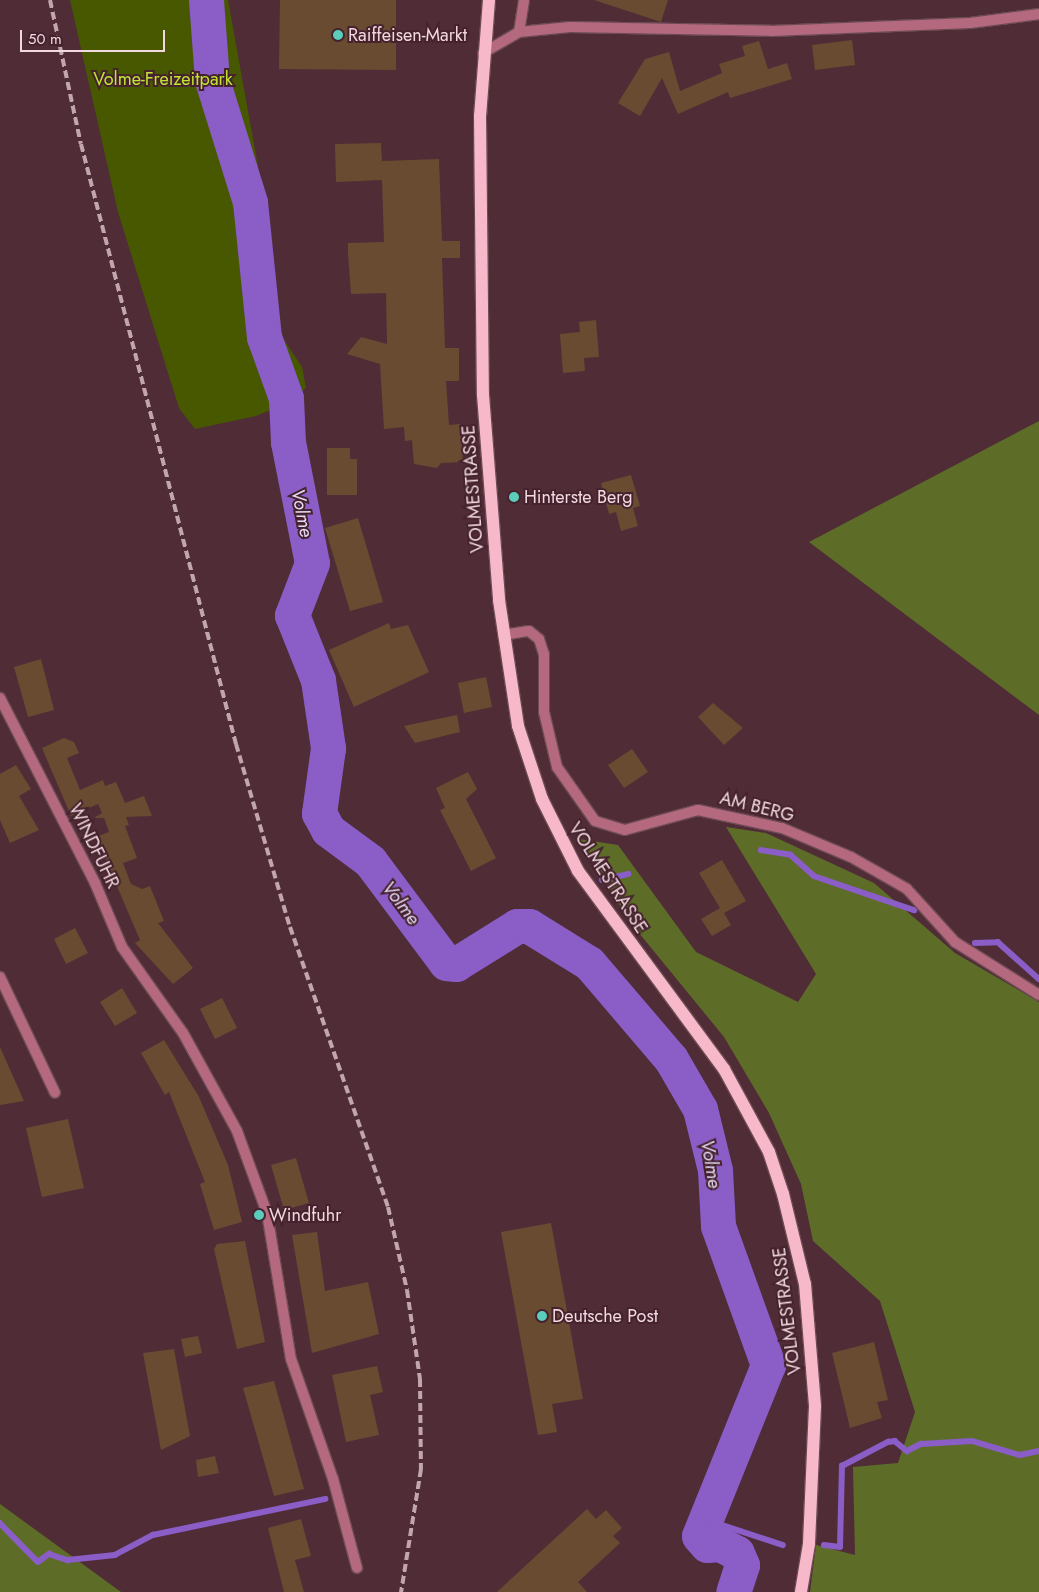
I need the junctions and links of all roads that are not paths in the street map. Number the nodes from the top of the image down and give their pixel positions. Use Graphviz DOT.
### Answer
graph roads {
  1 [pos="489,0"];
  2 [pos="524,0"];
  3 [pos="1039,14"];
  4 [pos="519,32"];
  5 [pos="483,53"];
  6 [pos="503,635"];
  7 [pos="0,698"];
  8 [pos="0,977"];
  9 [pos="1039,995"];
  10 [pos="54,1093"];
  11 [pos="356,1568"];
  12 [pos="801,1592"];
  1 -- 5 [label="main road, VOLMESTRASSE"];
  2 -- 4 [label="street"];
  3 -- 4 [label="street"];
  4 -- 5 [label="street"];
  5 -- 6 [label="main road, VOLMESTRASSE"];
  6 -- 9 [label="street, AM BERG"];
  6 -- 12 [label="main road, VOLMESTRASSE"];
  7 -- 11 [label="street, WINDFUHR"];
  8 -- 10 [label="street"];
}
